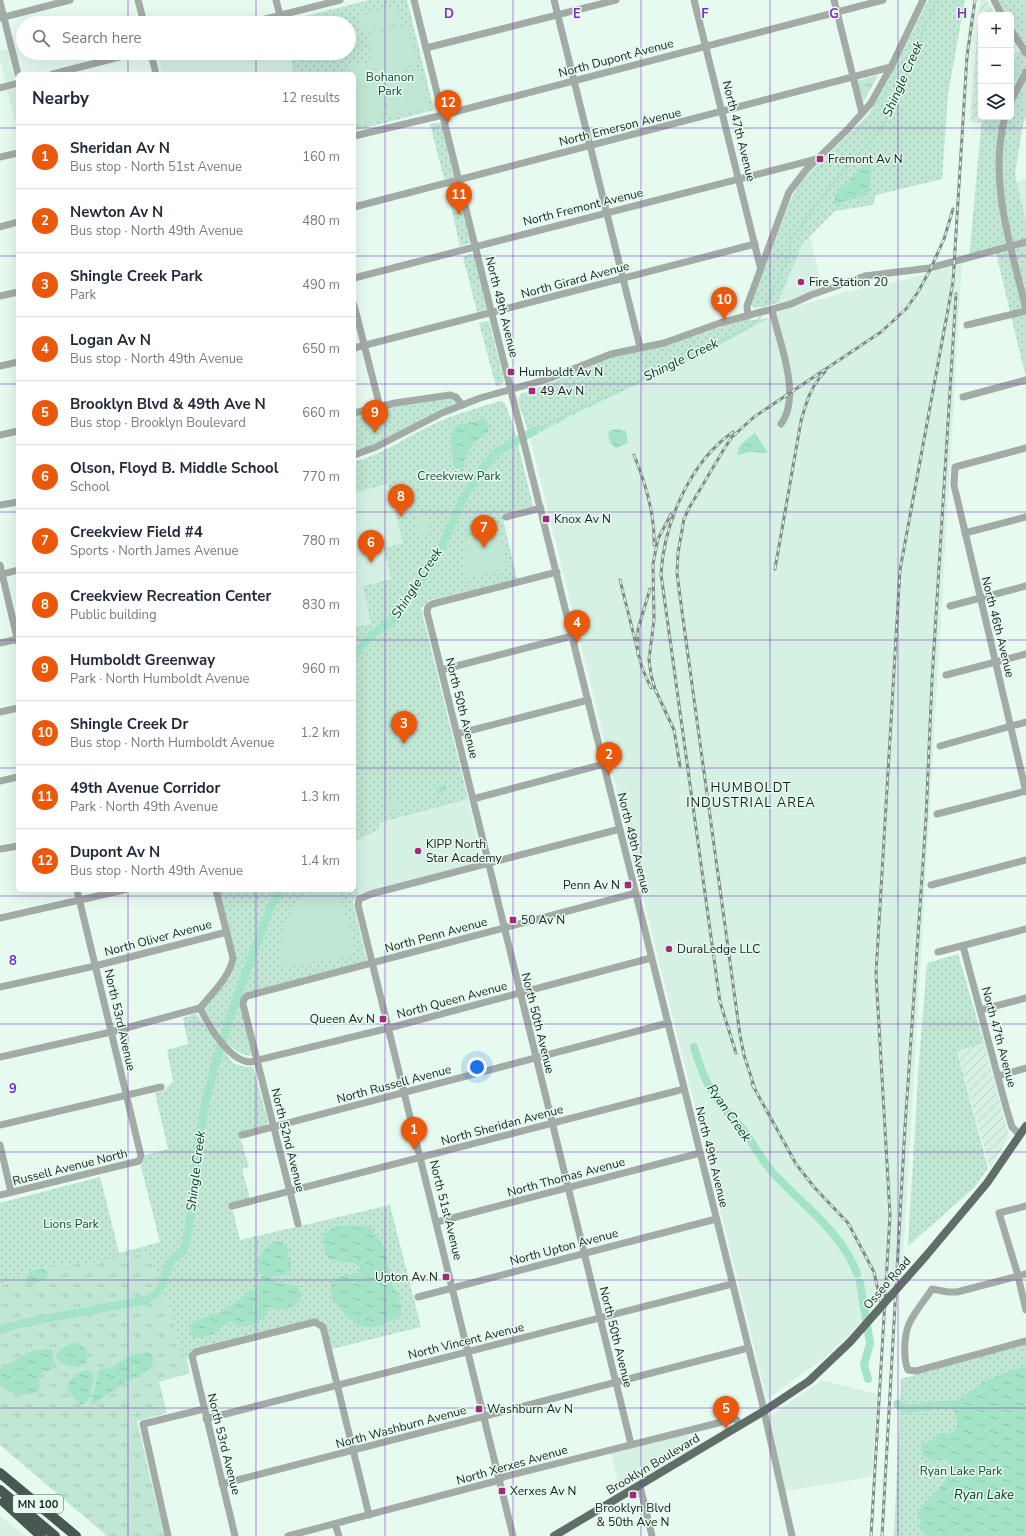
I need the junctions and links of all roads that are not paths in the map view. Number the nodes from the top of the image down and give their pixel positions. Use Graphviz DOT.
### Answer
graph roads {
  1 [pos="70,0"];
  2 [pos="138,0"];
  3 [pos="276,0"];
  4 [pos="340,0"];
  5 [pos="414,0"];
  6 [pos="554,0"];
  7 [pos="616,0"];
  8 [pos="694,0"];
  9 [pos="834,0"];
  10 [pos="883,0"];
  11 [pos="923,0"];
  12 [pos="994,0"];
  13 [pos="0,2"];
  14 [pos="837,12"];
  15 [pos="1000,12"];
  16 [pos="558,14"];
  17 [pos="280,15"];
  18 [pos="142,16"];
  19 [pos="276,16"];
  20 [pos="2,17"];
  21 [pos="1014,35"];
  22 [pos="706,46"];
  23 [pos="426,48"];
  24 [pos="1026,53"];
  25 [pos="108,60"];
  26 [pos="153,60"];
  27 [pos="891,67"];
  28 [pos="17,72"];
  29 [pos="61,72"];
  30 [pos="156,72"];
  31 [pos="1026,72"];
  32 [pos="853,77"];
  33 [pos="1026,78"];
  34 [pos="574,80"];
  35 [pos="16,84"];
  36 [pos="1019,85"];
  37 [pos="0,88"];
  38 [pos="1014,95"];
  39 [pos="723,112"];
  40 [pos="862,113"];
  41 [pos="443,115"];
  42 [pos="1004,120"];
  43 [pos="356,136"];
  44 [pos="591,145"];
  45 [pos="16,153"];
  46 [pos="0,157"];
  47 [pos="817,158"];
  48 [pos="739,178"];
  49 [pos="460,180"];
  50 [pos="356,206"];
  51 [pos="607,213"];
  52 [pos="16,223"];
  53 [pos="0,227"];
  54 [pos="1026,242"];
  55 [pos="755,244"];
  56 [pos="476,246"];
  57 [pos="1012,246"];
  58 [pos="760,266"];
  59 [pos="356,277"];
  60 [pos="623,279"];
  61 [pos="16,292"];
  62 [pos="0,296"];
  63 [pos="770,310"];
  64 [pos="1026,310"];
  65 [pos="356,313"];
  66 [pos="492,313"];
  67 [pos="748,316"];
  68 [pos="967,325"];
  69 [pos="364,346"];
  70 [pos="640,347"];
  71 [pos="356,348"];
  72 [pos="16,362"];
  73 [pos="0,366"];
  74 [pos="1026,380"];
  75 [pos="512,390"];
  76 [pos="963,397"];
  77 [pos="462,405"];
  78 [pos="380,407"];
  79 [pos="356,413"];
  80 [pos="781,424"];
  81 [pos="16,431"];
  82 [pos="0,435"];
  83 [pos="1026,448"];
  84 [pos="356,454"];
  85 [pos="16,502"];
  86 [pos="0,505"];
  87 [pos="541,508"];
  88 [pos="506,517"];
  89 [pos="1026,517"];
  90 [pos="965,533"];
  91 [pos="0,565"];
  92 [pos="16,570"];
  93 [pos="557,572"];
  94 [pos="1,574"];
  95 [pos="1026,586"];
  96 [pos="980,598"];
  97 [pos="950,606"];
  98 [pos="16,632"];
  99 [pos="572,636"];
  100 [pos="16,640"];
  101 [pos="0,643"];
  102 [pos="1026,654"];
  103 [pos="996,662"];
  104 [pos="441,670"];
  105 [pos="946,675"];
  106 [pos="588,700"];
  107 [pos="16,708"];
  108 [pos="0,712"];
  109 [pos="1026,722"];
  110 [pos="1011,726"];
  111 [pos="457,734"];
  112 [pos="940,746"];
  113 [pos="604,764"];
  114 [pos="16,777"];
  115 [pos="0,781"];
  116 [pos="1026,792"];
  117 [pos="472,799"];
  118 [pos="937,814"];
  119 [pos="620,829"];
  120 [pos="16,846"];
  121 [pos="0,849"];
  122 [pos="1026,860"];
  123 [pos="488,863"];
  124 [pos="931,885"];
  125 [pos="78,892"];
  126 [pos="117,892"];
  127 [pos="216,892"];
  128 [pos="636,893"];
  129 [pos="80,902"];
  130 [pos="0,918"];
  131 [pos="504,928"];
  132 [pos="1026,929"];
  133 [pos="226,932"];
  134 [pos="963,946"];
  135 [pos="938,952"];
  136 [pos="651,958"];
  137 [pos="373,964"];
  138 [pos="95,966"];
  139 [pos="0,987"];
  140 [pos="520,993"];
  141 [pos="1026,998"];
  142 [pos="244,999"];
  143 [pos="200,1008"];
  144 [pos="980,1010"];
  145 [pos="668,1023"];
  146 [pos="389,1028"];
  147 [pos="111,1032"];
  148 [pos="0,1057"];
  149 [pos="535,1058"];
  150 [pos="258,1061"];
  151 [pos="1026,1068"];
  152 [pos="998,1076"];
  153 [pos="161,1087"];
  154 [pos="684,1088"];
  155 [pos="404,1092"];
  156 [pos="126,1096"];
  157 [pos="1026,1119"];
  158 [pos="552,1123"];
  159 [pos="0,1125"];
  160 [pos="1026,1126"];
  161 [pos="274,1128"];
  162 [pos="1017,1132"];
  163 [pos="242,1136"];
  164 [pos="0,1145"];
  165 [pos="1009,1151"];
  166 [pos="700,1153"];
  167 [pos="141,1156"];
  168 [pos="421,1157"];
  169 [pos="568,1188"];
  170 [pos="289,1191"];
  171 [pos="11,1192"];
  172 [pos="0,1195"];
  173 [pos="232,1206"];
  174 [pos="1026,1206"];
  175 [pos="716,1219"];
  176 [pos="437,1222"];
  177 [pos="298,1224"];
  178 [pos="584,1253"];
  179 [pos="1026,1274"];
  180 [pos="1018,1276"];
  181 [pos="732,1284"];
  182 [pos="453,1287"];
  183 [pos="418,1297"];
  184 [pos="1026,1310"];
  185 [pos="600,1318"];
  186 [pos="1026,1341"];
  187 [pos="748,1348"];
  188 [pos="469,1352"];
  189 [pos="616,1383"];
  190 [pos="338,1385"];
  191 [pos="204,1409"];
  192 [pos="764,1411"];
  193 [pos="484,1416"];
  194 [pos="206,1419"];
  195 [pos="740,1425"];
  196 [pos="631,1444"];
  197 [pos="354,1450"];
  198 [pos="0,1473"];
  199 [pos="500,1480"];
  200 [pos="222,1484"];
  201 [pos="640,1486"];
  202 [pos="0,1490"];
  203 [pos="0,1498"];
  204 [pos="369,1515"];
  205 [pos="336,1524"];
  206 [pos="75,1534"];
  207 [pos="41,1536"];
  208 [pos="55,1536"];
  209 [pos="168,1536"];
  210 [pos="235,1536"];
  211 [pos="288,1536"];
  212 [pos="339,1536"];
  213 [pos="513,1536"];
  214 [pos="554,1536"];
  215 [pos="652,1536"];
  216 [pos="791,1536"];
  1 -- 20 [label="street"];
  2 -- 18 [label="street"];
  3 -- 17 [label="street"];
  4 -- 17 [label="street"];
  5 -- 23 [label="street, North 49th Avenue"];
  6 -- 16 [label="street"];
  7 -- 16 [label="street"];
  8 -- 22 [label="street, North 47th Avenue"];
  9 -- 14 [label="street"];
  10 -- 14 [label="street, North Dupont Avenue"];
  11 -- 27 [label="street"];
  12 -- 15 [label="street"];
  13 -- 20 [label="street"];
  14 -- 22 [label="street, North Dupont Avenue"];
  14 -- 32 [label="street"];
  16 -- 23 [label="street"];
  16 -- 34 [label="street"];
  17 -- 19 [label="street"];
  20 -- 28 [label="street"];
  21 -- 24 [label="street"];
  22 -- 34 [label="street, North Dupont Avenue"];
  22 -- 39 [label="street, North 47th Avenue"];
  23 -- 41 [label="street, North 49th Avenue"];
  25 -- 29 [label="street"];
  26 -- 30 [label="street"];
  27 -- 32 [label="street, North Emerson Avenue"];
  27 -- 40 [label="street"];
  31 -- 36 [label="street"];
  32 -- 39 [label="street, North Emerson Avenue"];
  32 -- 40 [label="street"];
  33 -- 36 [label="street"];
  34 -- 41 [label="street, North Dupont Avenue"];
  34 -- 44 [label="street"];
  35 -- 37 [label="street"];
  36 -- 38 [label="street"];
  39 -- 44 [label="street, North Emerson Avenue"];
  39 -- 48 [label="street, North 47th Avenue"];
  40 -- 47 [label="street"];
  41 -- 43 [label="street, North Dupont Avenue"];
  41 -- 49 [label="street, North 49th Avenue"];
  42 -- 57 [label="street"];
  44 -- 49 [label="street, North Emerson Avenue"];
  44 -- 51 [label="street"];
  45 -- 46 [label="street"];
  47 -- 48 [label="street, North Fremont Avenue"];
  47 -- 58 [label="street"];
  48 -- 51 [label="street, North Fremont Avenue"];
  48 -- 55 [label="street, North 47th Avenue"];
  49 -- 50 [label="street, North Emerson Avenue"];
  49 -- 56 [label="street, North 49th Avenue"];
  51 -- 56 [label="street, North Fremont Avenue"];
  51 -- 60 [label="street"];
  52 -- 53 [label="street"];
  54 -- 57 [label="street"];
  55 -- 58 [label="street, North 47th Avenue"];
  55 -- 60 [label="street, North Girard Avenue"];
  56 -- 59 [label="street, North Fremont Avenue"];
  56 -- 66 [label="street, North 49th Avenue"];
  57 -- 63 [label="street"];
  57 -- 64 [label="street"];
  58 -- 67 [label="street"];
  60 -- 66 [label="street, North Girard Avenue"];
  60 -- 70 [label="street"];
  61 -- 62 [label="street"];
  63 -- 67 [label="street"];
  63 -- 80 [label="street"];
  64 -- 68 [label="street"];
  65 -- 69 [label="street"];
  66 -- 69 [label="street, North Girard Avenue"];
  66 -- 75 [label="street, North 49th Avenue"];
  67 -- 70 [label="street"];
  69 -- 71 [label="street, North Girard Avenue"];
  69 -- 78 [label="street"];
  70 -- 75 [label="street"];
  72 -- 73 [label="street"];
  74 -- 76 [label="street"];
  75 -- 77 [label="street"];
  75 -- 87 [label="street, North 49th Avenue"];
  77 -- 78 [label="street"];
  77 -- 84 [label="street"];
  78 -- 79 [label="street"];
  81 -- 82 [label="street"];
  83 -- 90 [label="street, North 46th Avenue"];
  85 -- 86 [label="street"];
  87 -- 88 [label="street"];
  87 -- 93 [label="street, North 49th Avenue"];
  89 -- 90 [label="street"];
  90 -- 96 [label="street, North 46th Avenue"];
  91 -- 94 [label="street"];
  92 -- 94 [label="street"];
  93 -- 99 [label="street, North 49th Avenue"];
  93 -- 104 [label="street, North 50th Avenue"];
  94 -- 98 [label="street"];
  95 -- 96 [label="street"];
  96 -- 97 [label="street"];
  96 -- 103 [label="street, North 46th Avenue"];
  99 -- 104 [label="street"];
  99 -- 106 [label="street, North 49th Avenue"];
  100 -- 101 [label="street"];
  102 -- 103 [label="street"];
  103 -- 105 [label="street"];
  103 -- 110 [label="street, North 46th Avenue"];
  104 -- 111 [label="street, North 50th Avenue"];
  106 -- 111 [label="street"];
  106 -- 113 [label="street, North 49th Avenue"];
  107 -- 108 [label="street"];
  109 -- 110 [label="street"];
  110 -- 112 [label="street"];
  110 -- 116 [label="street, North 46th Avenue"];
  111 -- 117 [label="street, North 50th Avenue"];
  113 -- 117 [label="street"];
  113 -- 119 [label="street, North 49th Avenue"];
  114 -- 115 [label="street"];
  116 -- 118 [label="street"];
  117 -- 123 [label="street, North 50th Avenue"];
  119 -- 123 [label="street"];
  119 -- 128 [label="street, North 49th Avenue"];
  120 -- 121 [label="street"];
  122 -- 124 [label="street"];
  123 -- 131 [label="street, North 50th Avenue"];
  123 -- 137 [label="street, North 51st Avenue"];
  125 -- 129 [label="street, North 53rd Avenue"];
  126 -- 129 [label="street"];
  127 -- 133 [label="street"];
  128 -- 131 [label="street, North Penn Avenue"];
  128 -- 136 [label="street, North 49th Avenue"];
  129 -- 130 [label="street"];
  129 -- 138 [label="street, North 53rd Avenue"];
  131 -- 137 [label="street, North Penn Avenue"];
  131 -- 140 [label="street, North 50th Avenue"];
  132 -- 134 [label="street"];
  133 -- 138 [label="street, North Oliver Avenue"];
  133 -- 143 [label="street"];
  134 -- 135 [label="street"];
  134 -- 144 [label="street, North 47th Avenue"];
  136 -- 140 [label="street, North Queen Avenue"];
  136 -- 145 [label="street, North 49th Avenue"];
  137 -- 142 [label="street, North Penn Avenue"];
  137 -- 146 [label="street, North 51st Avenue"];
  138 -- 139 [label="street, North Oliver Avenue"];
  138 -- 147 [label="street, North 53rd Avenue"];
  140 -- 146 [label="street, North Queen Avenue"];
  140 -- 149 [label="street, North 50th Avenue"];
  141 -- 144 [label="street"];
  142 -- 150 [label="street, North 52nd Avenue"];
  143 -- 147 [label="street"];
  143 -- 150 [label="street"];
  144 -- 152 [label="street, North 47th Avenue"];
  145 -- 149 [label="street, North Russell Avenue"];
  145 -- 154 [label="street, North 49th Avenue"];
  146 -- 150 [label="street, North Queen Avenue"];
  146 -- 155 [label="street, North 51st Avenue"];
  147 -- 148 [label="street"];
  147 -- 156 [label="street, North 53rd Avenue"];
  149 -- 155 [label="street, North Russell Avenue"];
  149 -- 158 [label="street, North 50th Avenue"];
  150 -- 161 [label="street, North 52nd Avenue"];
  151 -- 152 [label="street"];
  152 -- 162 [label="street, North 47th Avenue"];
  153 -- 156 [label="street"];
  154 -- 158 [label="street, North Sheridan Avenue"];
  154 -- 166 [label="street, North 49th Avenue"];
  155 -- 161 [label="street, North Russell Avenue"];
  155 -- 168 [label="street, North 51st Avenue"];
  156 -- 159 [label="street"];
  156 -- 167 [label="street, North 53rd Avenue"];
  157 -- 162 [label="main road, Osseo Road"];
  158 -- 168 [label="street, North Sheridan Avenue"];
  158 -- 169 [label="street, North 50th Avenue"];
  160 -- 165 [label="main road, Osseo Road"];
  161 -- 163 [label="street, North Russell Avenue"];
  161 -- 170 [label="street, North 52nd Avenue"];
  162 -- 165 [label="main road, Osseo Road"];
  164 -- 171 [label="street"];
  165 -- 192 [label="main road, Osseo Road, bridge"];
  166 -- 169 [label="street, North Thomas Avenue"];
  166 -- 175 [label="street, North 49th Avenue"];
  167 -- 171 [label="street, Russell Avenue North"];
  168 -- 170 [label="street, North Sheridan Avenue"];
  168 -- 176 [label="street, North 51st Avenue"];
  169 -- 176 [label="street, North Thomas Avenue"];
  169 -- 178 [label="street, North 50th Avenue"];
  170 -- 173 [label="street, North Sheridan Avenue"];
  170 -- 177 [label="street, North 52nd Avenue"];
  171 -- 172 [label="street, Russell Avenue North"];
  174 -- 180 [label="street"];
  175 -- 178 [label="street, North Upton Avenue"];
  175 -- 181 [label="street, North 49th Avenue"];
  176 -- 182 [label="street, North 51st Avenue"];
  178 -- 182 [label="street, North Upton Avenue"];
  178 -- 185 [label="street, North 50th Avenue"];
  179 -- 180 [label="street"];
  180 -- 184 [label="street"];
  180 -- 186 [label="street"];
  181 -- 185 [label="street, North Vincent Avenue"];
  181 -- 187 [label="street, North 49th Avenue"];
  182 -- 183 [label="street, North Upton Avenue"];
  182 -- 188 [label="street, North 51st Avenue"];
  185 -- 188 [label="street, North Vincent Avenue"];
  185 -- 189 [label="street, North 50th Avenue"];
  187 -- 189 [label="street, North Washburn Avenue"];
  187 -- 192 [label="street, North 49th Avenue"];
  188 -- 190 [label="street, North Vincent Avenue"];
  188 -- 193 [label="street, North 51st Avenue"];
  189 -- 193 [label="street, North Washburn Avenue"];
  189 -- 196 [label="street, North 50th Avenue"];
  190 -- 191 [label="street, North 53rd Avenue"];
  190 -- 194 [label="street, North Vincent Avenue"];
  190 -- 197 [label="street"];
  191 -- 194 [label="street, North 53rd Avenue"];
  191 -- 209 [label="street"];
  192 -- 195 [label="main road, Brooklyn Boulevard"];
  192 -- 216 [label="street, North 49th Avenue"];
  193 -- 197 [label="street, North Washburn Avenue"];
  193 -- 199 [label="street, North 51st Avenue"];
  194 -- 200 [label="street, North 53rd Avenue"];
  195 -- 196 [label="street, North Xerxes Avenue"];
  195 -- 201 [label="main road, Brooklyn Boulevard"];
  196 -- 199 [label="street, North Xerxes Avenue"];
  197 -- 200 [label="street, North Washburn Avenue"];
  197 -- 204 [label="street"];
  198 -- 206 [label="highway, MN 100"];
  199 -- 204 [label="street, North Xerxes Avenue"];
  199 -- 213 [label="street, North 51st Avenue"];
  200 -- 210 [label="street, North 53rd Avenue"];
  201 -- 214 [label="main road, Brooklyn Boulevard"];
  201 -- 215 [label="street"];
  202 -- 208 [label="highway, MN 100"];
  203 -- 207 [label="highway"];
  204 -- 205 [label="street, North Xerxes Avenue"];
  205 -- 211 [label="street, North Xerxes Avenue"];
  205 -- 212 [label="street"];
}
